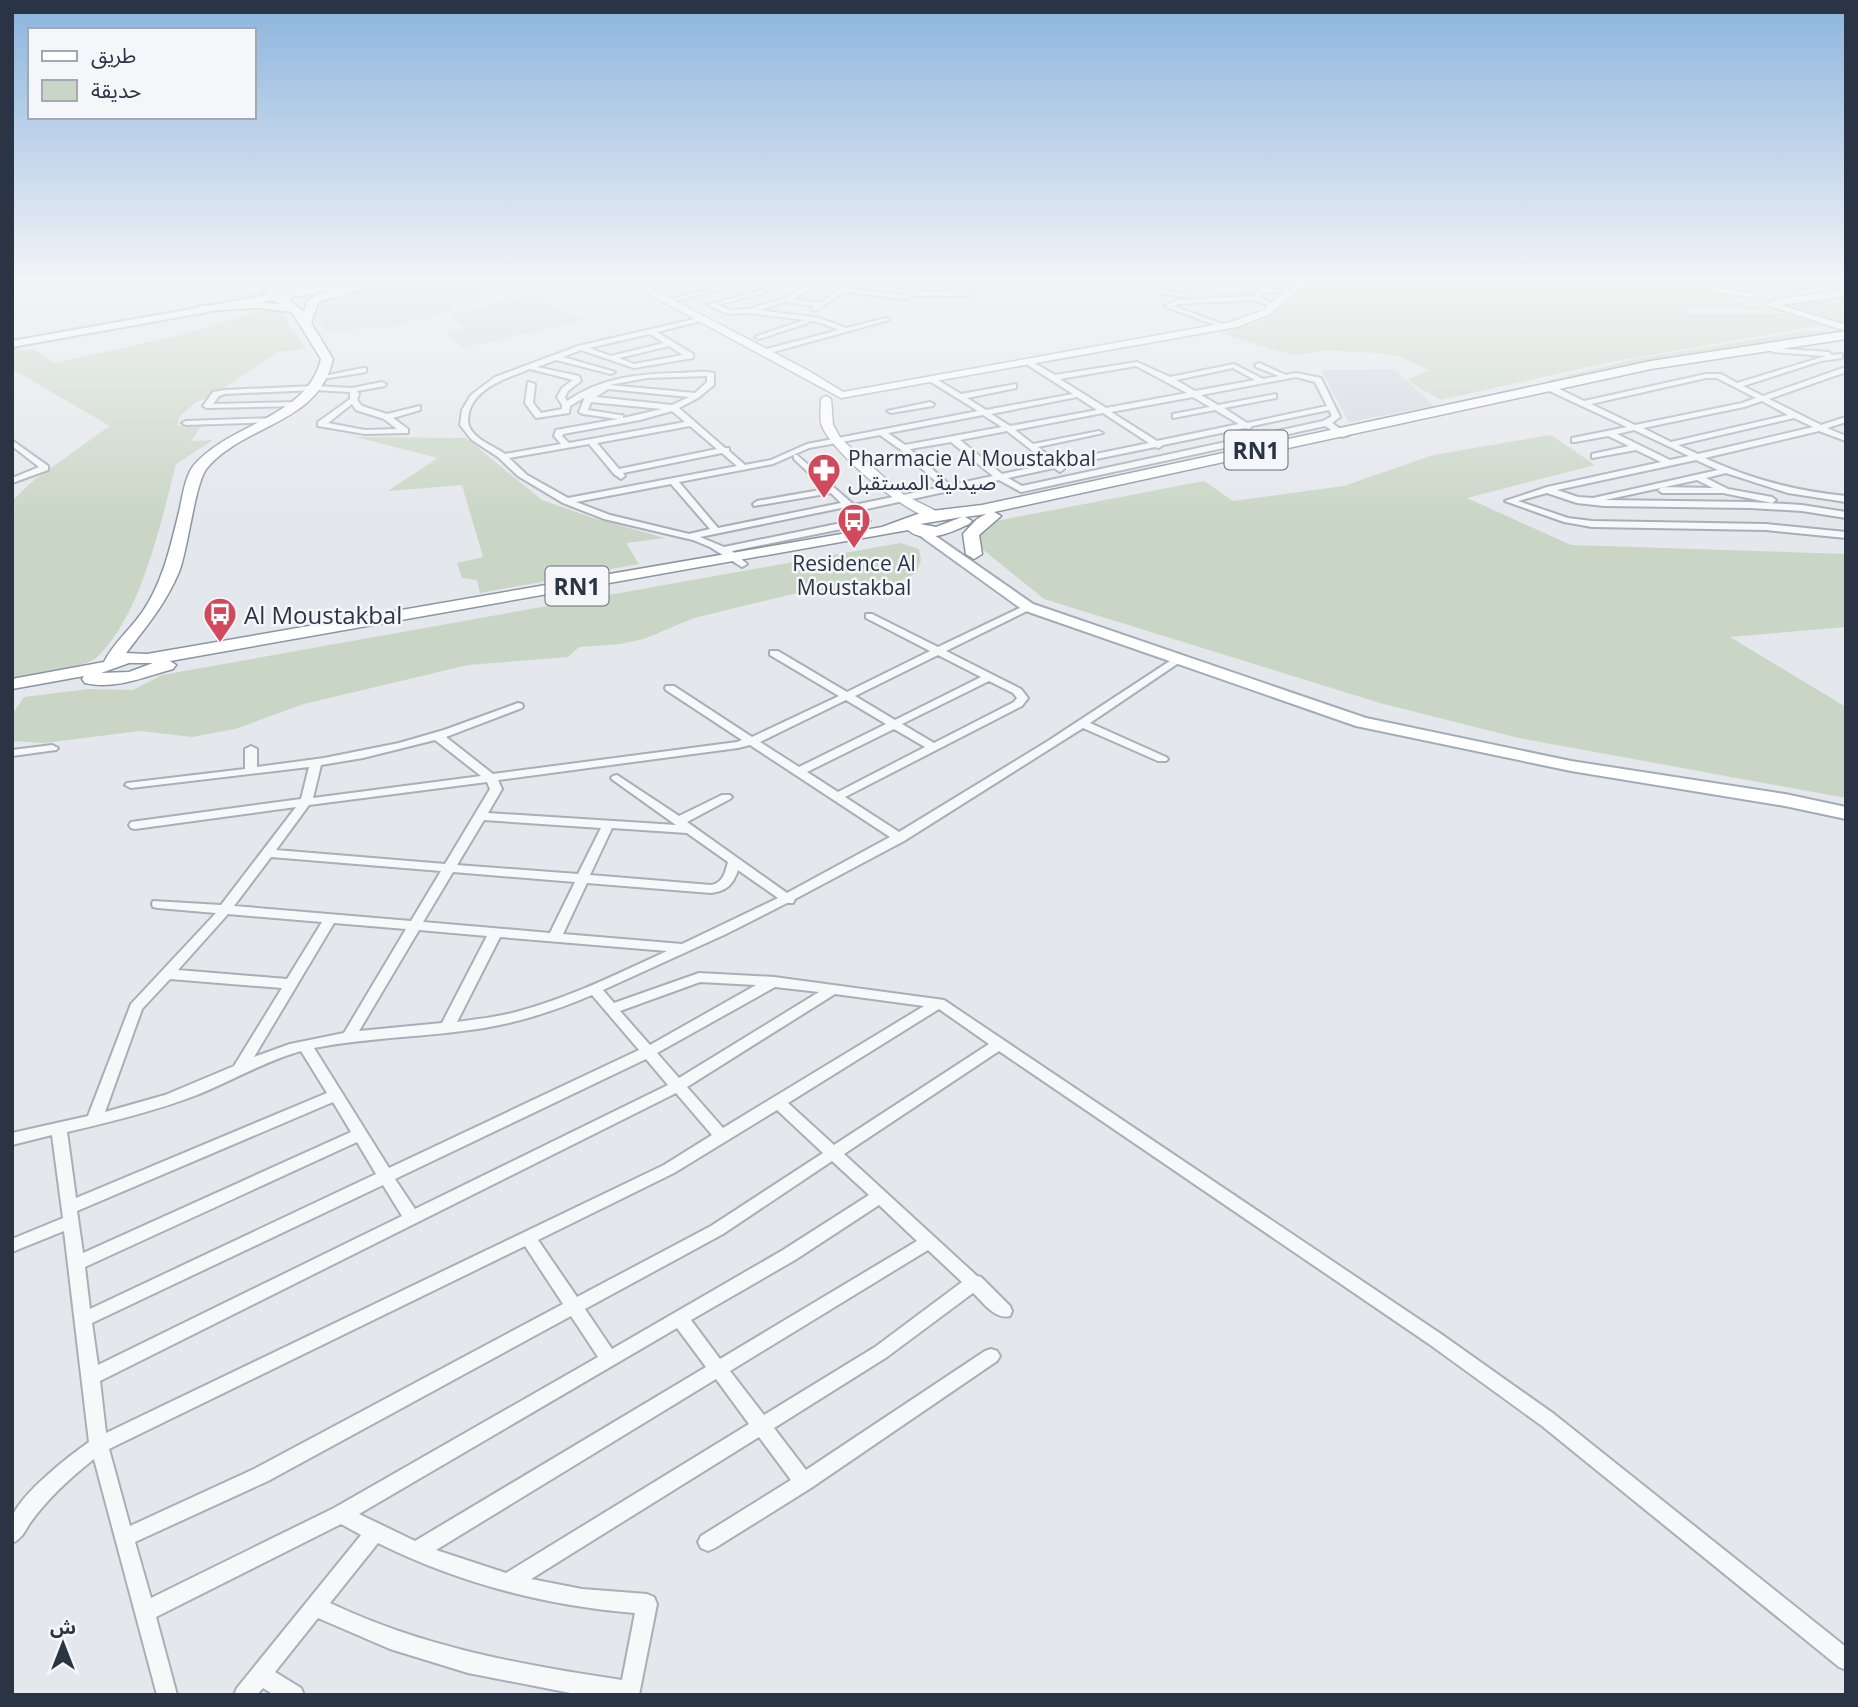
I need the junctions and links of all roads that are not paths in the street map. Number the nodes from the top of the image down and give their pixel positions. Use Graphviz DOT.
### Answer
graph roads {
  1 [pos="327,360"];
  2 [pos="546,360"];
  3 [pos="563,360"];
  4 [pos="616,360"];
  5 [pos="670,360"];
  6 [pos="780,360"];
  7 [pos="1042,360"];
  8 [pos="1685,360"];
  9 [pos="1701,360"];
  10 [pos="1818,360"];
  11 [pos="1029,362"];
  12 [pos="1259,365"];
  13 [pos="528,366"];
  14 [pos="1846,369"];
  15 [pos="363,370"];
  16 [pos="611,372"];
  17 [pos="1283,375"];
  18 [pos="1052,378"];
  19 [pos="1169,379"];
  20 [pos="934,380"];
  21 [pos="1260,380"];
  22 [pos="319,383"];
  23 [pos="382,384"];
  24 [pos="531,384"];
  25 [pos="823,384"];
  26 [pos="1738,385"];
  27 [pos="237,386"];
  28 [pos="1013,386"];
  29 [pos="1551,388"];
  30 [pos="280,390"];
  31 [pos="352,390"];
  32 [pos="1194,393"];
  33 [pos="697,395"];
  34 [pos="1077,395"];
  35 [pos="1273,396"];
  36 [pos="959,397"];
  37 [pos="845,398"];
  38 [pos="1762,398"];
  39 [pos="588,399"];
  40 [pos="827,399"];
  41 [pos="353,400"];
  42 [pos="300,402"];
  43 [pos="1586,403"];
  44 [pos="930,404"];
  45 [pos="566,405"];
  46 [pos="882,406"];
  47 [pos="1217,407"];
  48 [pos="1332,407"];
  49 [pos="417,408"];
  50 [pos="674,408"];
  51 [pos="1102,410"];
  52 [pos="891,411"];
  53 [pos="984,413"];
  54 [pos="1176,416"];
  55 [pos="1794,416"];
  56 [pos="387,417"];
  57 [pos="634,418"];
  58 [pos="826,419"];
  59 [pos="1846,419"];
  60 [pos="273,420"];
  61 [pos="620,421"];
  62 [pos="186,423"];
  63 [pos="692,423"];
  64 [pos="1246,425"];
  65 [pos="914,426"];
  66 [pos="1007,427"];
  67 [pos="1341,427"];
  68 [pos="1638,427"];
  69 [pos="1820,428"];
  70 [pos="881,432"];
  71 [pos="1099,433"];
  72 [pos="1609,433"];
  73 [pos="634,434"];
  74 [pos="1265,435"];
  75 [pos="952,438"];
  76 [pos="1846,439"];
  77 [pos="1575,440"];
  78 [pos="836,441"];
  79 [pos="12,442"];
  80 [pos="592,442"];
  81 [pos="1156,444"];
  82 [pos="1672,444"];
  83 [pos="567,446"];
  84 [pos="1033,446"];
  85 [pos="1638,447"];
  86 [pos="904,448"];
  87 [pos="726,450"];
  88 [pos="1174,455"];
  89 [pos="1595,456"];
  90 [pos="503,457"];
  91 [pos="797,457"];
  92 [pos="1697,457"];
  93 [pos="1669,463"];
  94 [pos="1055,466"];
  95 [pos="744,468"];
  96 [pos="1725,471"];
  97 [pos="617,472"];
  98 [pos="1620,473"];
  99 [pos="1000,477"];
  100 [pos="1698,477"];
  101 [pos="1071,478"];
  102 [pos="12,481"];
  103 [pos="673,481"];
  104 [pos="948,488"];
  105 [pos="632,489"];
  106 [pos="1547,489"];
  107 [pos="1653,489"];
  108 [pos="832,490"];
  109 [pos="1725,491"];
  110 [pos="900,498"];
  111 [pos="1846,499"];
  112 [pos="566,501"];
  113 [pos="1599,501"];
  114 [pos="757,503"];
  115 [pos="1671,504"];
  116 [pos="850,506"];
  117 [pos="1802,508"];
  118 [pos="1001,512"];
  119 [pos="1846,515"];
  120 [pos="943,522"];
  121 [pos="1686,525"];
  122 [pos="917,527"];
  123 [pos="716,531"];
  124 [pos="1846,535"];
  125 [pos="690,537"];
  126 [pos="974,554"];
  127 [pos="734,558"];
  128 [pos="1028,607"];
  129 [pos="151,612"];
  130 [pos="869,616"];
  131 [pos="939,652"];
  132 [pos="774,653"];
  133 [pos="1179,658"];
  134 [pos="145,662"];
  135 [pos="110,668"];
  136 [pos="989,677"];
  137 [pos="12,684"];
  138 [pos="670,688"];
  139 [pos="12,691"];
  140 [pos="848,696"];
  141 [pos="518,706"];
  142 [pos="1081,723"];
  143 [pos="895,724"];
  144 [pos="438,736"];
  145 [pos="751,741"];
  146 [pos="933,747"];
  147 [pos="52,748"];
  148 [pos="251,749"];
  149 [pos="12,753"];
  150 [pos="1162,759"];
  151 [pos="316,762"];
  152 [pos="251,771"];
  153 [pos="798,772"];
  154 [pos="491,778"];
  155 [pos="617,778"];
  156 [pos="131,785"];
  157 [pos="726,797"];
  158 [pos="837,797"];
  159 [pos="306,802"];
  160 [pos="1846,806"];
  161 [pos="1846,813"];
  162 [pos="481,816"];
  163 [pos="678,821"];
  164 [pos="135,825"];
  165 [pos="608,825"];
  166 [pos="691,830"];
  167 [pos="900,838"];
  168 [pos="267,853"];
  169 [pos="734,861"];
  170 [pos="450,868"];
  171 [pos="583,878"];
  172 [pos="789,900"];
  173 [pos="158,904"];
  174 [pos="224,909"];
  175 [pos="331,918"];
  176 [pos="415,925"];
  177 [pos="496,932"];
  178 [pos="555,937"];
  179 [pos="685,948"];
  180 [pos="167,974"];
  181 [pos="774,982"];
  182 [pos="291,984"];
  183 [pos="593,988"];
  184 [pos="834,989"];
  185 [pos="939,1003"];
  186 [pos="611,1009"];
  187 [pos="447,1028"];
  188 [pos="348,1038"];
  189 [pos="999,1044"];
  190 [pos="305,1045"];
  191 [pos="648,1052"];
  192 [pos="240,1068"];
  193 [pos="678,1086"];
  194 [pos="336,1095"];
  195 [pos="778,1102"];
  196 [pos="95,1118"];
  197 [pos="59,1127"];
  198 [pos="360,1133"];
  199 [pos="722,1137"];
  200 [pos="12,1139"];
  201 [pos="835,1153"];
  202 [pos="385,1175"];
  203 [pos="880,1196"];
  204 [pos="69,1215"];
  205 [pos="411,1217"];
  206 [pos="529,1239"];
  207 [pos="930,1241"];
  208 [pos="12,1245"];
  209 [pos="75,1264"];
  210 [pos="975,1282"];
  211 [pos="573,1305"];
  212 [pos="1004,1311"];
  213 [pos="680,1319"];
  214 [pos="83,1320"];
  215 [pos="991,1356"];
  216 [pos="609,1359"];
  217 [pos="718,1371"];
  218 [pos="91,1377"];
  219 [pos="763,1425"];
  220 [pos="99,1445"];
  221 [pos="804,1482"];
  222 [pos="341,1514"];
  223 [pos="374,1533"];
  224 [pos="12,1534"];
  225 [pos="124,1538"];
  226 [pos="708,1542"];
  227 [pos="416,1551"];
  228 [pos="510,1581"];
  229 [pos="315,1606"];
  230 [pos="144,1612"];
  231 [pos="1846,1660"];
  232 [pos="260,1675"];
  233 [pos="629,1693"];
  234 [pos="167,1695"];
  235 [pos="244,1695"];
  236 [pos="294,1695"];
  1 -- 22 [label="highway"];
  2 -- 13 [label="street"];
  3 -- 16 [label="street"];
  4 -- 5 [label="street"];
  6 -- 25 [label="street"];
  7 -- 11 [label="street"];
  8 -- 29 [label="highway, RN1"];
  9 -- 29 [label="highway, RN1"];
  10 -- 26 [label="street"];
  11 -- 18 [label="street"];
  11 -- 20 [label="street"];
  12 -- 17 [label="street"];
  13 -- 45 [label="street"];
  13 -- 90 [label="street"];
  14 -- 38 [label="street"];
  15 -- 22 [label="street"];
  17 -- 21 [label="street"];
  17 -- 48 [label="street"];
  18 -- 19 [label="street"];
  18 -- 34 [label="street"];
  19 -- 21 [label="street"];
  19 -- 32 [label="street"];
  20 -- 36 [label="street"];
  20 -- 37 [label="street"];
  21 -- 32 [label="street"];
  22 -- 30 [label="street"];
  22 -- 31 [label="street"];
  22 -- 42 [label="highway"];
  23 -- 31 [label="street"];
  24 -- 45 [label="street"];
  25 -- 37 [label="street"];
  25 -- 40 [label="street"];
  26 -- 38 [label="street"];
  26 -- 43 [label="street"];
  27 -- 30 [label="street"];
  28 -- 36 [label="street"];
  29 -- 43 [label="street"];
  29 -- 67 [label="highway, RN1"];
  30 -- 42 [label="street"];
  31 -- 41 [label="street"];
  32 -- 47 [label="street"];
  32 -- 51 [label="street"];
  33 -- 39 [label="street"];
  33 -- 45 [label="street"];
  33 -- 50 [label="street"];
  34 -- 51 [label="street"];
  34 -- 53 [label="street"];
  35 -- 47 [label="street"];
  36 -- 53 [label="street"];
  37 -- 40 [label="street"];
  37 -- 58 [label="street"];
  38 -- 55 [label="street"];
  38 -- 68 [label="street"];
  39 -- 50 [label="street"];
  39 -- 57 [label="street"];
  40 -- 58 [label="street"];
  41 -- 56 [label="street"];
  41 -- 56 [label="street"];
  42 -- 60 [label="highway"];
  43 -- 68 [label="street"];
  44 -- 52 [label="street"];
  46 -- 52 [label="street"];
  47 -- 54 [label="street"];
  47 -- 64 [label="street"];
  48 -- 64 [label="street"];
  48 -- 67 [label="street"];
  49 -- 56 [label="street"];
  50 -- 57 [label="street"];
  50 -- 63 [label="street"];
  51 -- 66 [label="street"];
  51 -- 81 [label="street"];
  52 -- 65 [label="street"];
  53 -- 65 [label="street"];
  53 -- 66 [label="street"];
  55 -- 69 [label="street"];
  55 -- 82 [label="street"];
  57 -- 61 [label="street"];
  58 -- 78 [label="street"];
  59 -- 69 [label="street"];
  60 -- 62 [label="street"];
  60 -- 129 [label="highway"];
  61 -- 73 [label="street"];
  61 -- 83 [label="street"];
  63 -- 73 [label="street"];
  63 -- 87 [label="street"];
  64 -- 74 [label="street"];
  64 -- 81 [label="street"];
  65 -- 70 [label="street"];
  66 -- 75 [label="street"];
  66 -- 84 [label="street"];
  67 -- 74 [label="street"];
  67 -- 118 [label="highway, RN1"];
  67 -- 120 [label="highway, RN1"];
  68 -- 72 [label="street"];
  68 -- 82 [label="street"];
  69 -- 76 [label="street"];
  69 -- 92 [label="street"];
  70 -- 78 [label="street"];
  70 -- 86 [label="street"];
  71 -- 84 [label="street"];
  72 -- 77 [label="street"];
  72 -- 85 [label="street"];
  73 -- 80 [label="street"];
  74 -- 88 [label="street"];
  75 -- 86 [label="street"];
  75 -- 99 [label="street"];
  78 -- 95 [label="street"];
  78 -- 110 [label="street"];
  79 -- 102 [label="street"];
  80 -- 83 [label="street"];
  80 -- 97 [label="street"];
  81 -- 88 [label="street"];
  81 -- 94 [label="street"];
  82 -- 92 [label="street"];
  83 -- 90 [label="street"];
  84 -- 94 [label="street"];
  85 -- 89 [label="street"];
  85 -- 93 [label="street"];
  86 -- 104 [label="street"];
  87 -- 95 [label="street"];
  87 -- 97 [label="street"];
  88 -- 101 [label="street"];
  90 -- 112 [label="street"];
  91 -- 108 [label="street"];
  92 -- 93 [label="street"];
  92 -- 96 [label="street"];
  93 -- 98 [label="street"];
  94 -- 99 [label="street"];
  94 -- 101 [label="street"];
  95 -- 103 [label="street"];
  96 -- 100 [label="street"];
  96 -- 111 [label="street"];
  97 -- 105 [label="street"];
  98 -- 106 [label="street"];
  98 -- 107 [label="street"];
  99 -- 101 [label="street"];
  99 -- 104 [label="street"];
  100 -- 107 [label="street"];
  100 -- 109 [label="street"];
  103 -- 105 [label="street"];
  103 -- 123 [label="street"];
  104 -- 110 [label="street"];
  105 -- 112 [label="street"];
  106 -- 113 [label="street"];
  106 -- 121 [label="street"];
  107 -- 109 [label="street"];
  107 -- 113 [label="street"];
  107 -- 115 [label="street"];
  108 -- 114 [label="street"];
  108 -- 116 [label="street"];
  109 -- 117 [label="street"];
  110 -- 116 [label="street"];
  110 -- 120 [label="street"];
  110 -- 122 [label="street"];
  112 -- 125 [label="street"];
  113 -- 115 [label="street"];
  115 -- 117 [label="street"];
  115 -- 121 [label="street"];
  116 -- 123 [label="street"];
  116 -- 127 [label="street"];
  117 -- 119 [label="street"];
  118 -- 120 [label="highway, RN1"];
  118 -- 126 [label="highway"];
  120 -- 122 [label="highway, RN1"];
  120 -- 126 [label="main road"];
  121 -- 124 [label="street"];
  122 -- 127 [label="highway, RN1"];
  122 -- 128 [label="main road"];
  123 -- 125 [label="street"];
  125 -- 127 [label="street"];
  126 -- 160 [label="main road"];
  127 -- 134 [label="highway, RN1"];
  128 -- 131 [label="street"];
  128 -- 133 [label="main road"];
  129 -- 134 [label="highway"];
  129 -- 135 [label="highway"];
  130 -- 131 [label="street"];
  131 -- 136 [label="street"];
  131 -- 140 [label="street"];
  132 -- 140 [label="street"];
  133 -- 142 [label="street"];
  133 -- 161 [label="main road"];
  134 -- 135 [label="highway, RN1"];
  135 -- 137 [label="highway, RN1"];
  135 -- 139 [label="highway, RN1"];
  136 -- 143 [label="street"];
  136 -- 146 [label="street"];
  138 -- 145 [label="street"];
  140 -- 143 [label="street"];
  140 -- 145 [label="street"];
  141 -- 144 [label="street"];
  142 -- 150 [label="street"];
  142 -- 167 [label="street"];
  143 -- 146 [label="street"];
  143 -- 153 [label="street"];
  144 -- 151 [label="street"];
  144 -- 154 [label="street"];
  145 -- 153 [label="street"];
  145 -- 154 [label="street"];
  146 -- 158 [label="street"];
  147 -- 149 [label="street"];
  148 -- 152 [label="street"];
  151 -- 152 [label="street"];
  151 -- 159 [label="street"];
  152 -- 156 [label="street"];
  153 -- 158 [label="street"];
  154 -- 159 [label="street"];
  154 -- 162 [label="street"];
  155 -- 163 [label="street"];
  157 -- 163 [label="street"];
  158 -- 167 [label="street"];
  159 -- 164 [label="street"];
  159 -- 168 [label="street"];
  162 -- 165 [label="street"];
  162 -- 170 [label="street"];
  163 -- 166 [label="street"];
  165 -- 166 [label="street"];
  165 -- 171 [label="street"];
  166 -- 169 [label="street"];
  167 -- 172 [label="street"];
  168 -- 170 [label="street"];
  168 -- 174 [label="street"];
  169 -- 171 [label="street"];
  169 -- 172 [label="street"];
  170 -- 171 [label="street"];
  170 -- 176 [label="street"];
  171 -- 178 [label="street"];
  172 -- 179 [label="street"];
  173 -- 174 [label="street"];
  174 -- 175 [label="street"];
  174 -- 180 [label="street"];
  175 -- 176 [label="street"];
  175 -- 182 [label="street"];
  176 -- 177 [label="street"];
  176 -- 188 [label="street"];
  177 -- 178 [label="street"];
  177 -- 187 [label="street"];
  178 -- 179 [label="street"];
  179 -- 183 [label="street"];
  180 -- 182 [label="street"];
  180 -- 196 [label="street"];
  181 -- 184 [label="street"];
  181 -- 186 [label="street"];
  181 -- 191 [label="street"];
  182 -- 192 [label="street"];
  183 -- 186 [label="street"];
  183 -- 187 [label="street"];
  184 -- 185 [label="street"];
  184 -- 193 [label="street"];
  185 -- 189 [label="street"];
  185 -- 195 [label="street"];
  186 -- 191 [label="street"];
  187 -- 188 [label="street"];
  188 -- 190 [label="street"];
  189 -- 201 [label="street"];
  189 -- 231 [label="street"];
  190 -- 192 [label="street"];
  190 -- 194 [label="street"];
  191 -- 193 [label="street"];
  191 -- 202 [label="street"];
  192 -- 196 [label="street"];
  193 -- 199 [label="street"];
  193 -- 205 [label="street"];
  194 -- 198 [label="street"];
  194 -- 204 [label="street"];
  195 -- 199 [label="street"];
  195 -- 201 [label="street"];
  196 -- 197 [label="street"];
  197 -- 200 [label="street"];
  197 -- 204 [label="street"];
  198 -- 202 [label="street"];
  198 -- 209 [label="street"];
  199 -- 206 [label="street"];
  201 -- 203 [label="street"];
  201 -- 211 [label="street"];
  202 -- 205 [label="street"];
  202 -- 214 [label="street"];
  203 -- 207 [label="street"];
  203 -- 213 [label="street"];
  204 -- 208 [label="street"];
  204 -- 209 [label="street"];
  205 -- 218 [label="street"];
  206 -- 211 [label="street"];
  206 -- 220 [label="street"];
  207 -- 210 [label="street"];
  207 -- 217 [label="street"];
  209 -- 214 [label="street"];
  210 -- 212 [label="street"];
  210 -- 219 [label="street"];
  211 -- 216 [label="street"];
  211 -- 225 [label="street"];
  213 -- 216 [label="street"];
  213 -- 217 [label="street"];
  214 -- 218 [label="street"];
  215 -- 221 [label="street"];
  216 -- 222 [label="street"];
  217 -- 219 [label="street"];
  217 -- 227 [label="street"];
  218 -- 220 [label="street"];
  219 -- 221 [label="street"];
  219 -- 228 [label="street"];
  220 -- 224 [label="street"];
  220 -- 225 [label="street"];
  221 -- 226 [label="street"];
  222 -- 223 [label="street"];
  222 -- 230 [label="street"];
  223 -- 227 [label="street"];
  223 -- 229 [label="street"];
  225 -- 230 [label="street"];
  227 -- 228 [label="street"];
  228 -- 233 [label="street"];
  229 -- 232 [label="street"];
  229 -- 233 [label="street"];
  230 -- 234 [label="street"];
  232 -- 235 [label="street"];
  232 -- 236 [label="street"];
}
